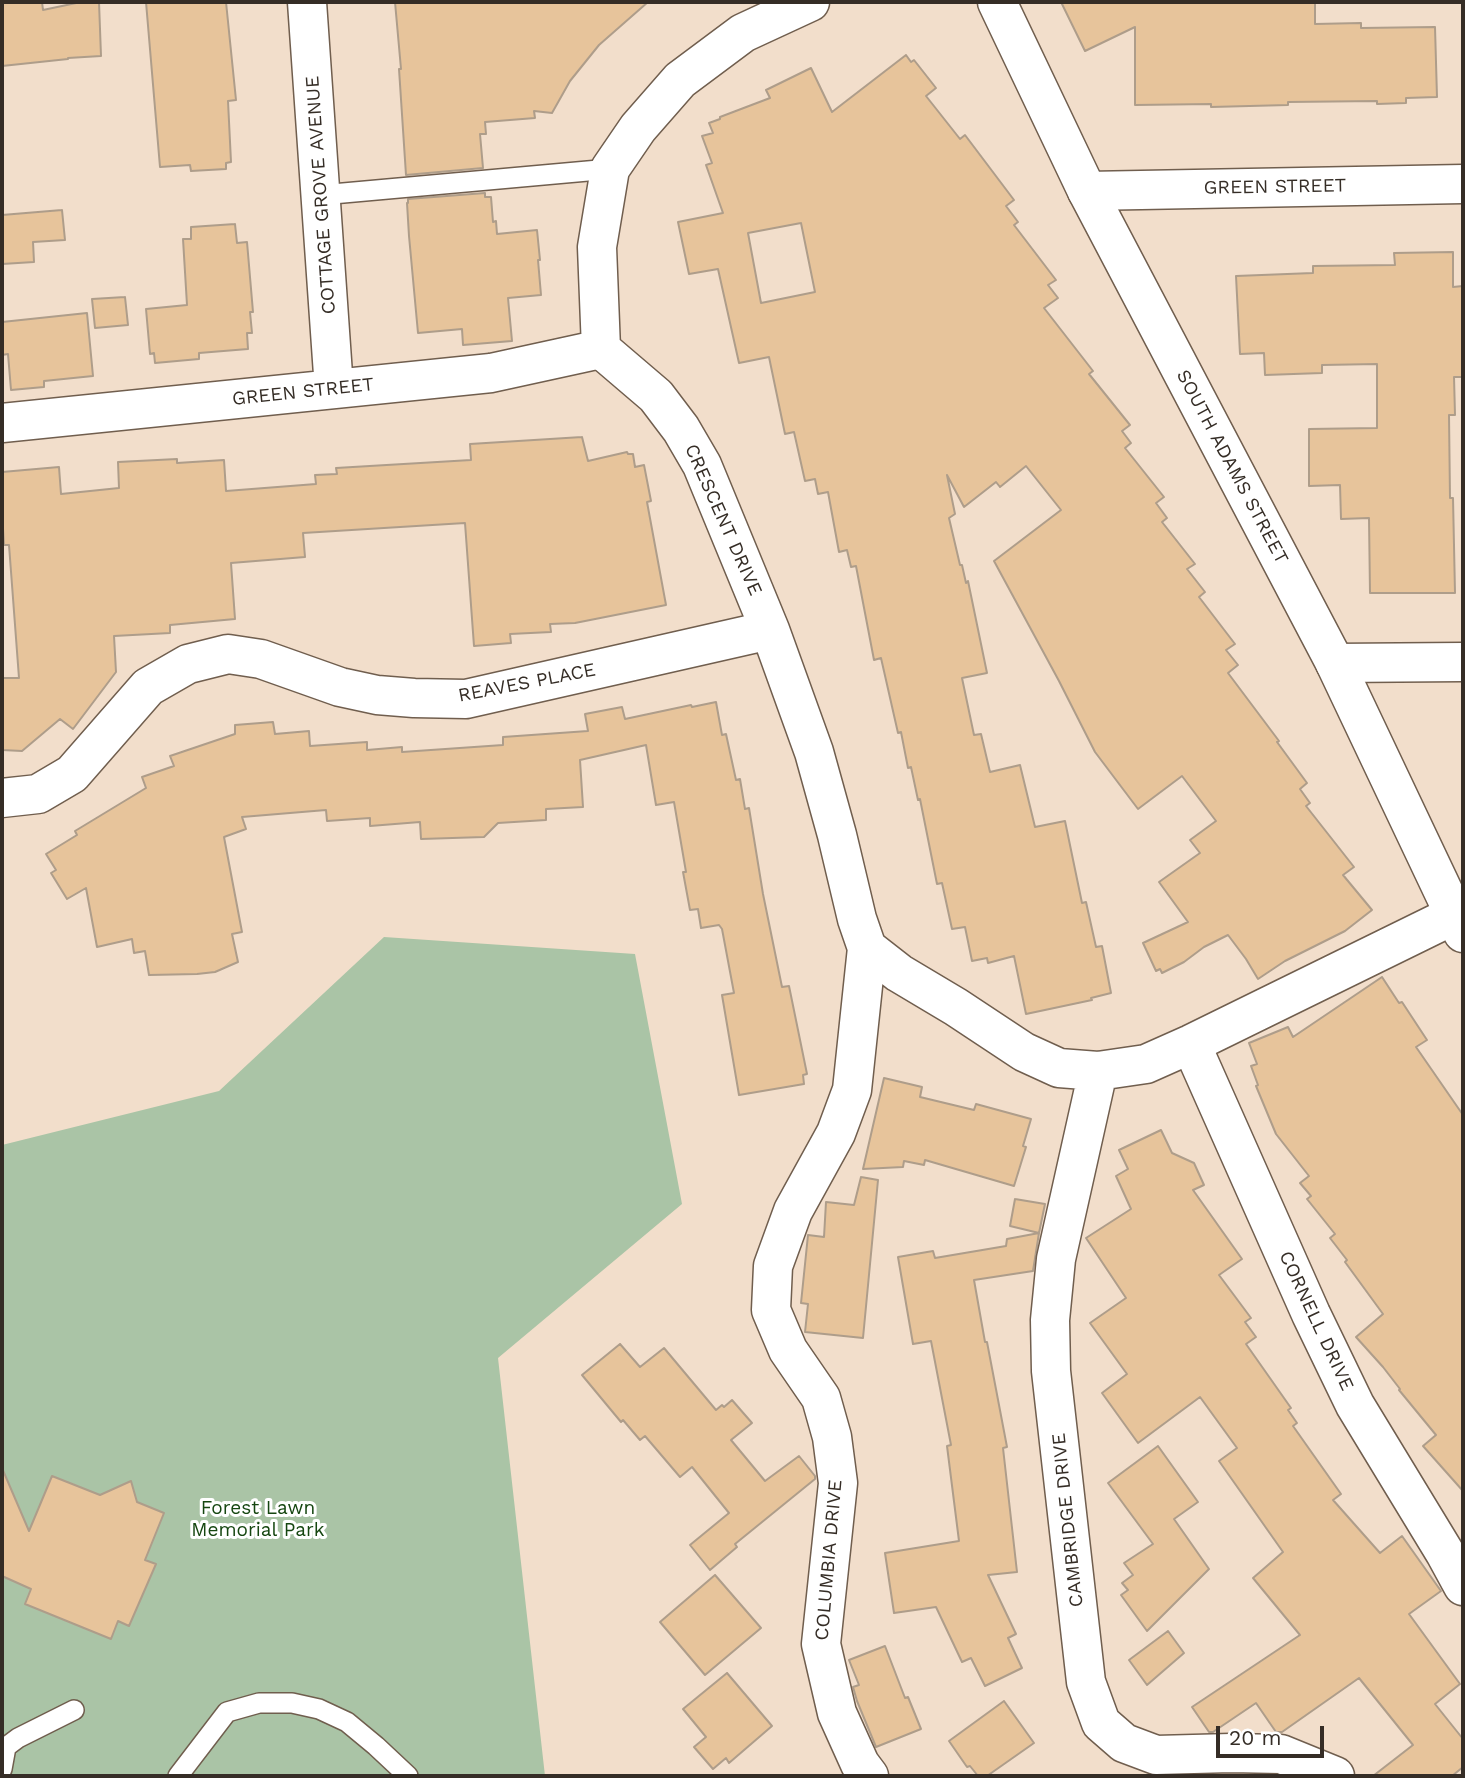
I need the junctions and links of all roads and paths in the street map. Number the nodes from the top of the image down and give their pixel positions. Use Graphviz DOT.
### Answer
graph roads {
  1 [pos="307,2"];
  2 [pos="810,2"];
  3 [pos="997,2"];
  4 [pos="610,169"];
  5 [pos="1463,184"];
  6 [pos="1087,191"];
  7 [pos="321,195"];
  8 [pos="601,349"];
  9 [pos="334,389"];
  10 [pos="2,423"];
  11 [pos="770,630"];
  12 [pos="1463,662"];
  13 [pos="1335,663"];
  14 [pos="2,798"];
  15 [pos="1459,924"];
  16 [pos="867,948"];
  17 [pos="1191,1044"];
  18 [pos="1098,1071"];
  19 [pos="1463,1586"];
  20 [pos="75,1710"];
  21 [pos="2,1769"];
  22 [pos="178,1776"];
  23 [pos="408,1776"];
  24 [pos="869,1776"];
  25 [pos="1335,1776"];
  1 -- 7 [label="street, COTTAGE GROVE AVENUE"];
  2 -- 4 [label="street"];
  3 -- 6 [label="street, SOUTH ADAMS STREET"];
  4 -- 7 [label="lane"];
  4 -- 8 [label="street"];
  5 -- 6 [label="street, GREEN STREET"];
  6 -- 13 [label="street, SOUTH ADAMS STREET"];
  7 -- 9 [label="street, COTTAGE GROVE AVENUE"];
  8 -- 9 [label="street, GREEN STREET"];
  8 -- 11 [label="street, CRESCENT DRIVE"];
  9 -- 10 [label="street, GREEN STREET"];
  11 -- 14 [label="street, REAVES PLACE"];
  11 -- 16 [label="street, CRESCENT DRIVE"];
  12 -- 13 [label="street"];
  13 -- 15 [label="street, SOUTH ADAMS STREET"];
  15 -- 17 [label="street"];
  16 -- 18 [label="street"];
  16 -- 24 [label="street, COLUMBIA DRIVE"];
  17 -- 18 [label="street"];
  17 -- 19 [label="street, CORNELL DRIVE"];
  18 -- 25 [label="street, CAMBRIDGE DRIVE"];
  20 -- 21 [label="lane"];
  22 -- 23 [label="lane"];
}
